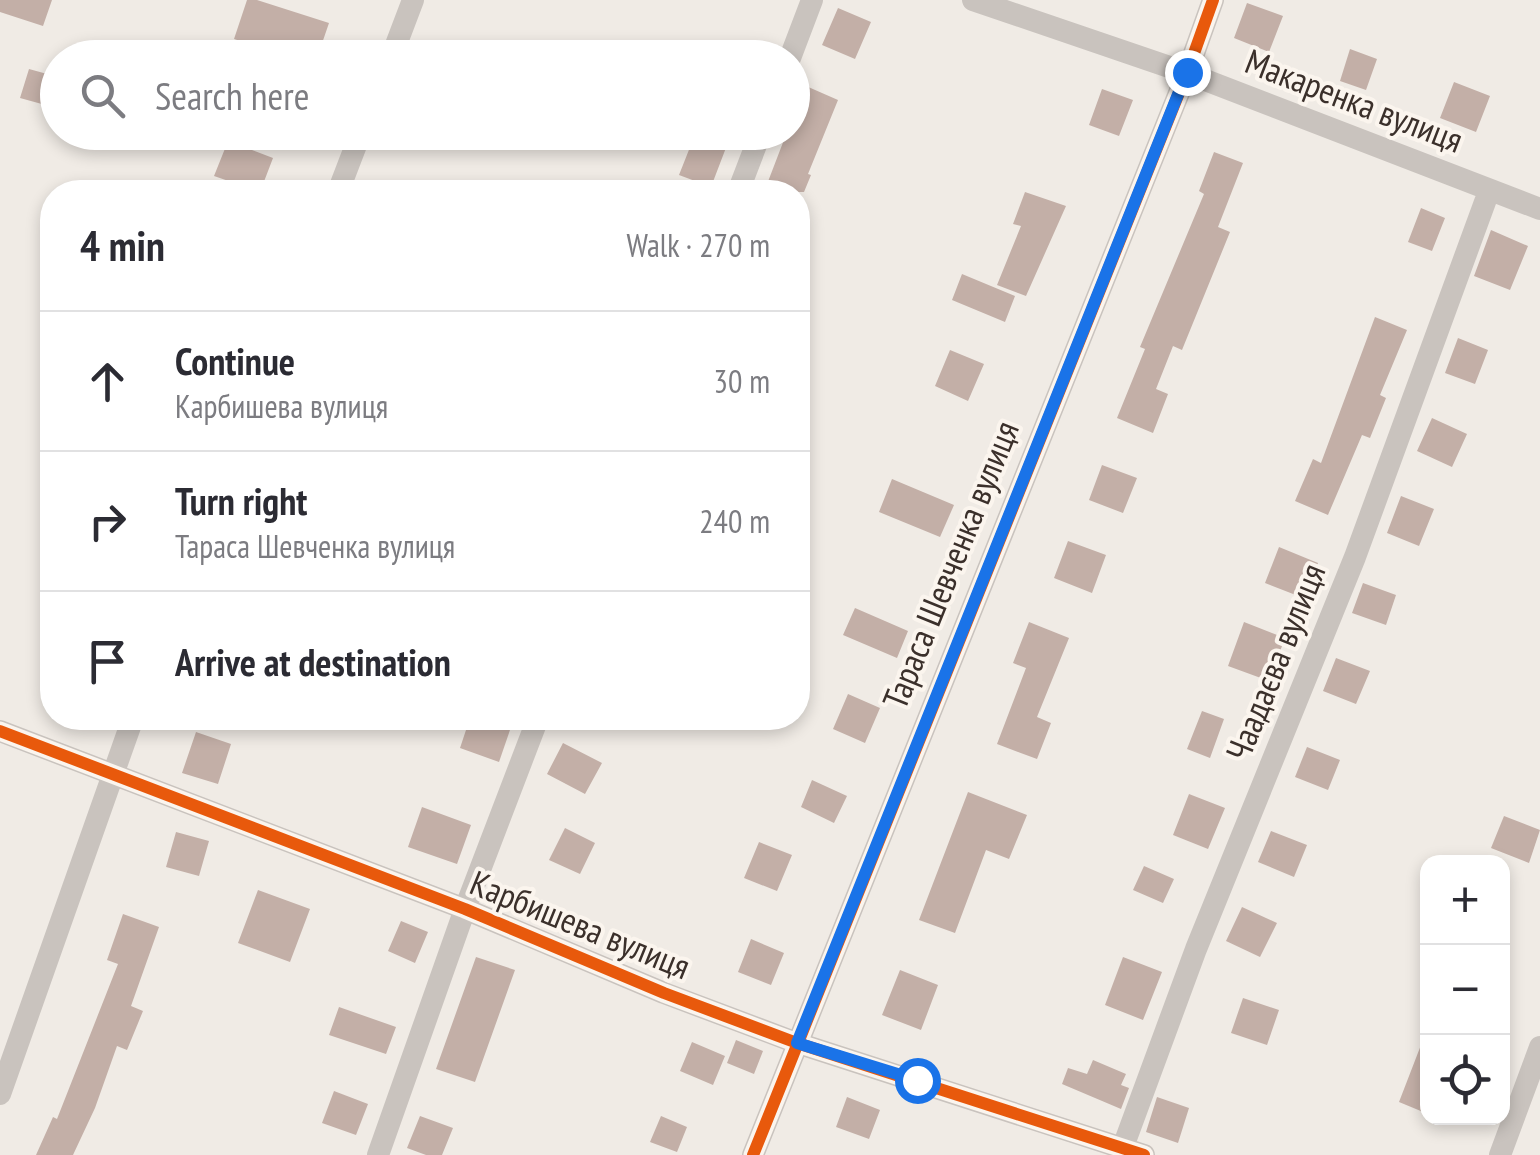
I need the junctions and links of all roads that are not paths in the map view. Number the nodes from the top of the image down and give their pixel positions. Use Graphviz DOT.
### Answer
graph roads {
  1 [pos="413,0"];
  2 [pos="812,0"];
  3 [pos="972,0"];
  4 [pos="1213,0"];
  5 [pos="397,40"];
  6 [pos="797,40"];
  7 [pos="1187,72"];
  8 [pos="354,150"];
  9 [pos="755,150"];
  10 [pos="343,180"];
  11 [pos="743,180"];
  12 [pos="1490,191"];
  13 [pos="1540,210"];
  14 [pos="128,730"];
  15 [pos="533,730"];
  16 [pos="0,731"];
  17 [pos="111,775"];
  18 [pos="465,909"];
  19 [pos="797,1043"];
  20 [pos="1540,1047"];
  21 [pos="0,1094"];
  22 [pos="1129,1152"];
  23 [pos="378,1155"];
  24 [pos="753,1155"];
  25 [pos="1500,1155"];
  1 -- 5 [label="street"];
  2 -- 6 [label="street"];
  3 -- 7 [label="street, Макаренка вулиця"];
  4 -- 7 [label="street, Тараса Шевченка вулиця"];
  7 -- 12 [label="street, Макаренка вулиця"];
  7 -- 19 [label="street, Тараса Шевченка вулиця"];
  8 -- 10 [label="street"];
  9 -- 11 [label="street"];
  12 -- 13 [label="street, Макаренка вулиця"];
  12 -- 22 [label="street, Чаадаєва вулиця"];
  14 -- 17 [label="street"];
  15 -- 18 [label="street"];
  16 -- 17 [label="street, Карбишева вулиця"];
  17 -- 18 [label="street, Карбишева вулиця"];
  17 -- 21 [label="street"];
  18 -- 19 [label="street, Карбишева вулиця"];
  18 -- 23 [label="street"];
  19 -- 22 [label="street, Карбишева вулиця"];
  19 -- 24 [label="street, Тараса Шевченка вулиця"];
  20 -- 25 [label="street"];
}
